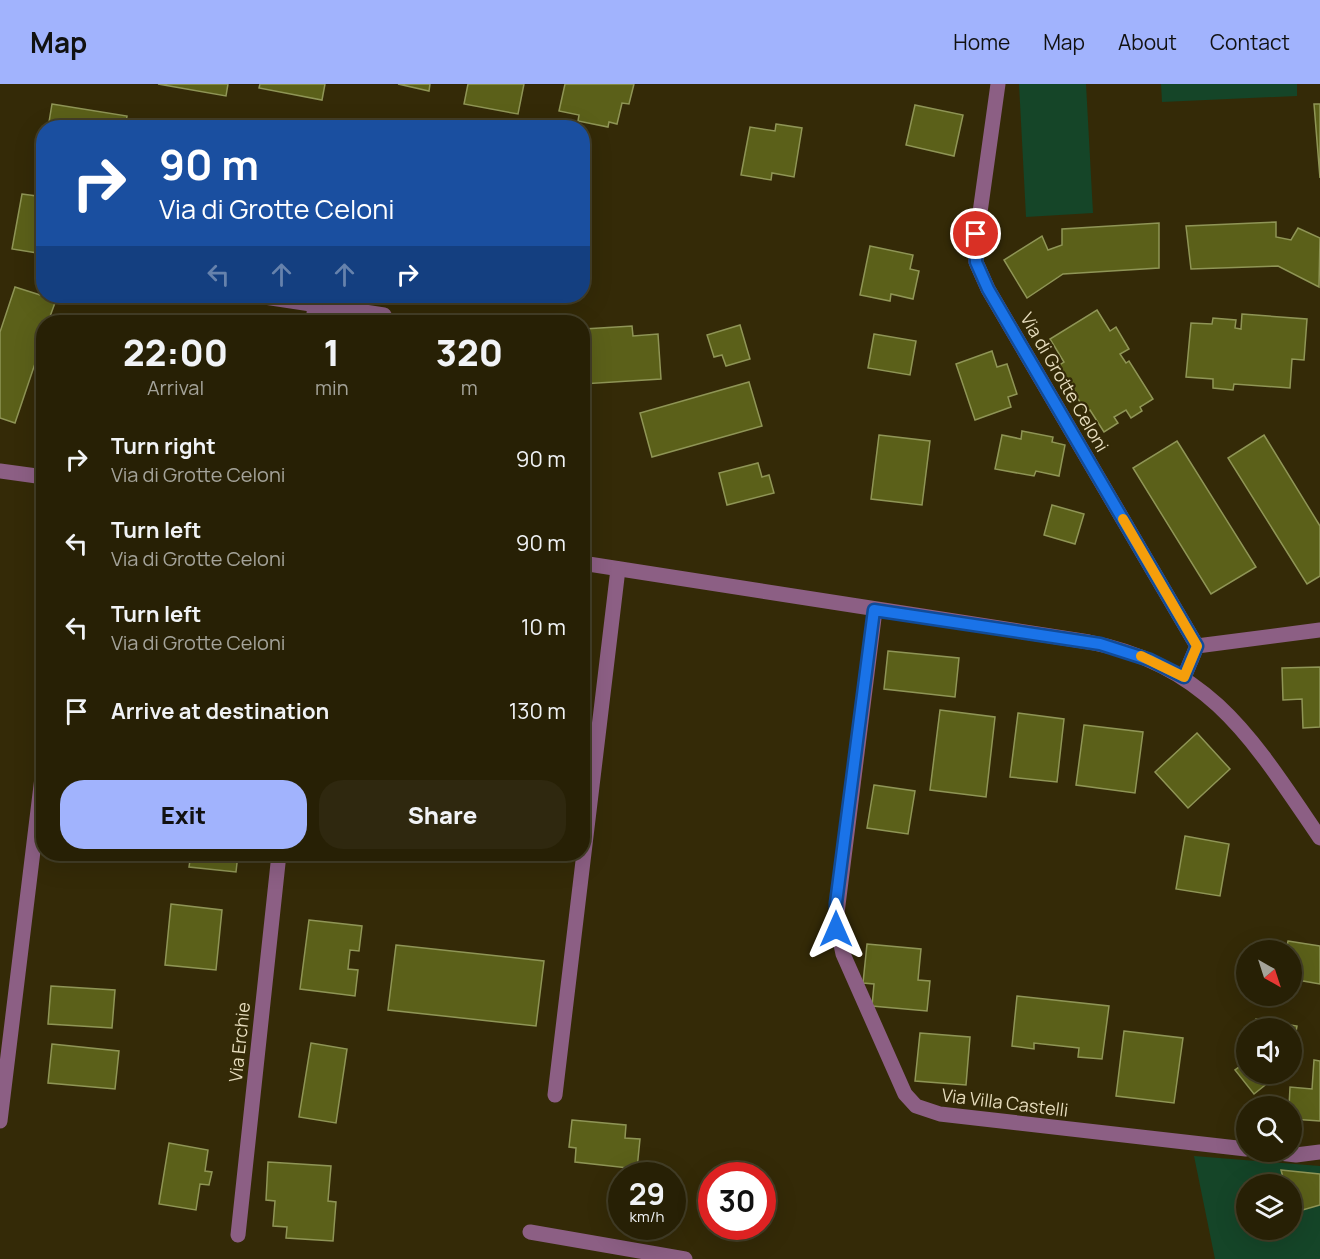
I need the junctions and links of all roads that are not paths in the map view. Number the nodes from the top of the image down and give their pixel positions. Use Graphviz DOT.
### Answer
graph roads {
  1 [pos="998,84"];
  2 [pos="302,303"];
  3 [pos="315,305"];
  4 [pos="314,315"];
  5 [pos="384,315"];
  6 [pos="0,471"];
  7 [pos="36,476"];
  8 [pos="590,564"];
  9 [pos="618,569"];
  10 [pos="874,610"];
  11 [pos="1320,630"];
  12 [pos="1197,646"];
  13 [pos="1184,677"];
  14 [pos="590,803"];
  15 [pos="36,826"];
  16 [pos="1320,838"];
  17 [pos="278,861"];
  18 [pos="583,861"];
  19 [pos="555,1095"];
  20 [pos="0,1121"];
  21 [pos="1236,1148"];
  22 [pos="1320,1152"];
  23 [pos="1302,1154"];
  24 [pos="530,1232"];
  25 [pos="238,1235"];
  26 [pos="685,1259"];
  1 -- 12 [label="street, Via di Grotte Celoni"];
  2 -- 3 [label="street"];
  3 -- 4 [label="street"];
  3 -- 5 [label="street"];
  6 -- 7 [label="street"];
  8 -- 9 [label="street"];
  9 -- 10 [label="street"];
  9 -- 14 [label="street"];
  10 -- 13 [label="street"];
  10 -- 21 [label="street, Via Villa Castelli"];
  11 -- 12 [label="street"];
  12 -- 13 [label="street"];
  13 -- 16 [label="street"];
  15 -- 20 [label="street"];
  17 -- 25 [label="street, Via Erchie"];
  18 -- 19 [label="street"];
  22 -- 23 [label="street"];
  24 -- 26 [label="street"];
}
